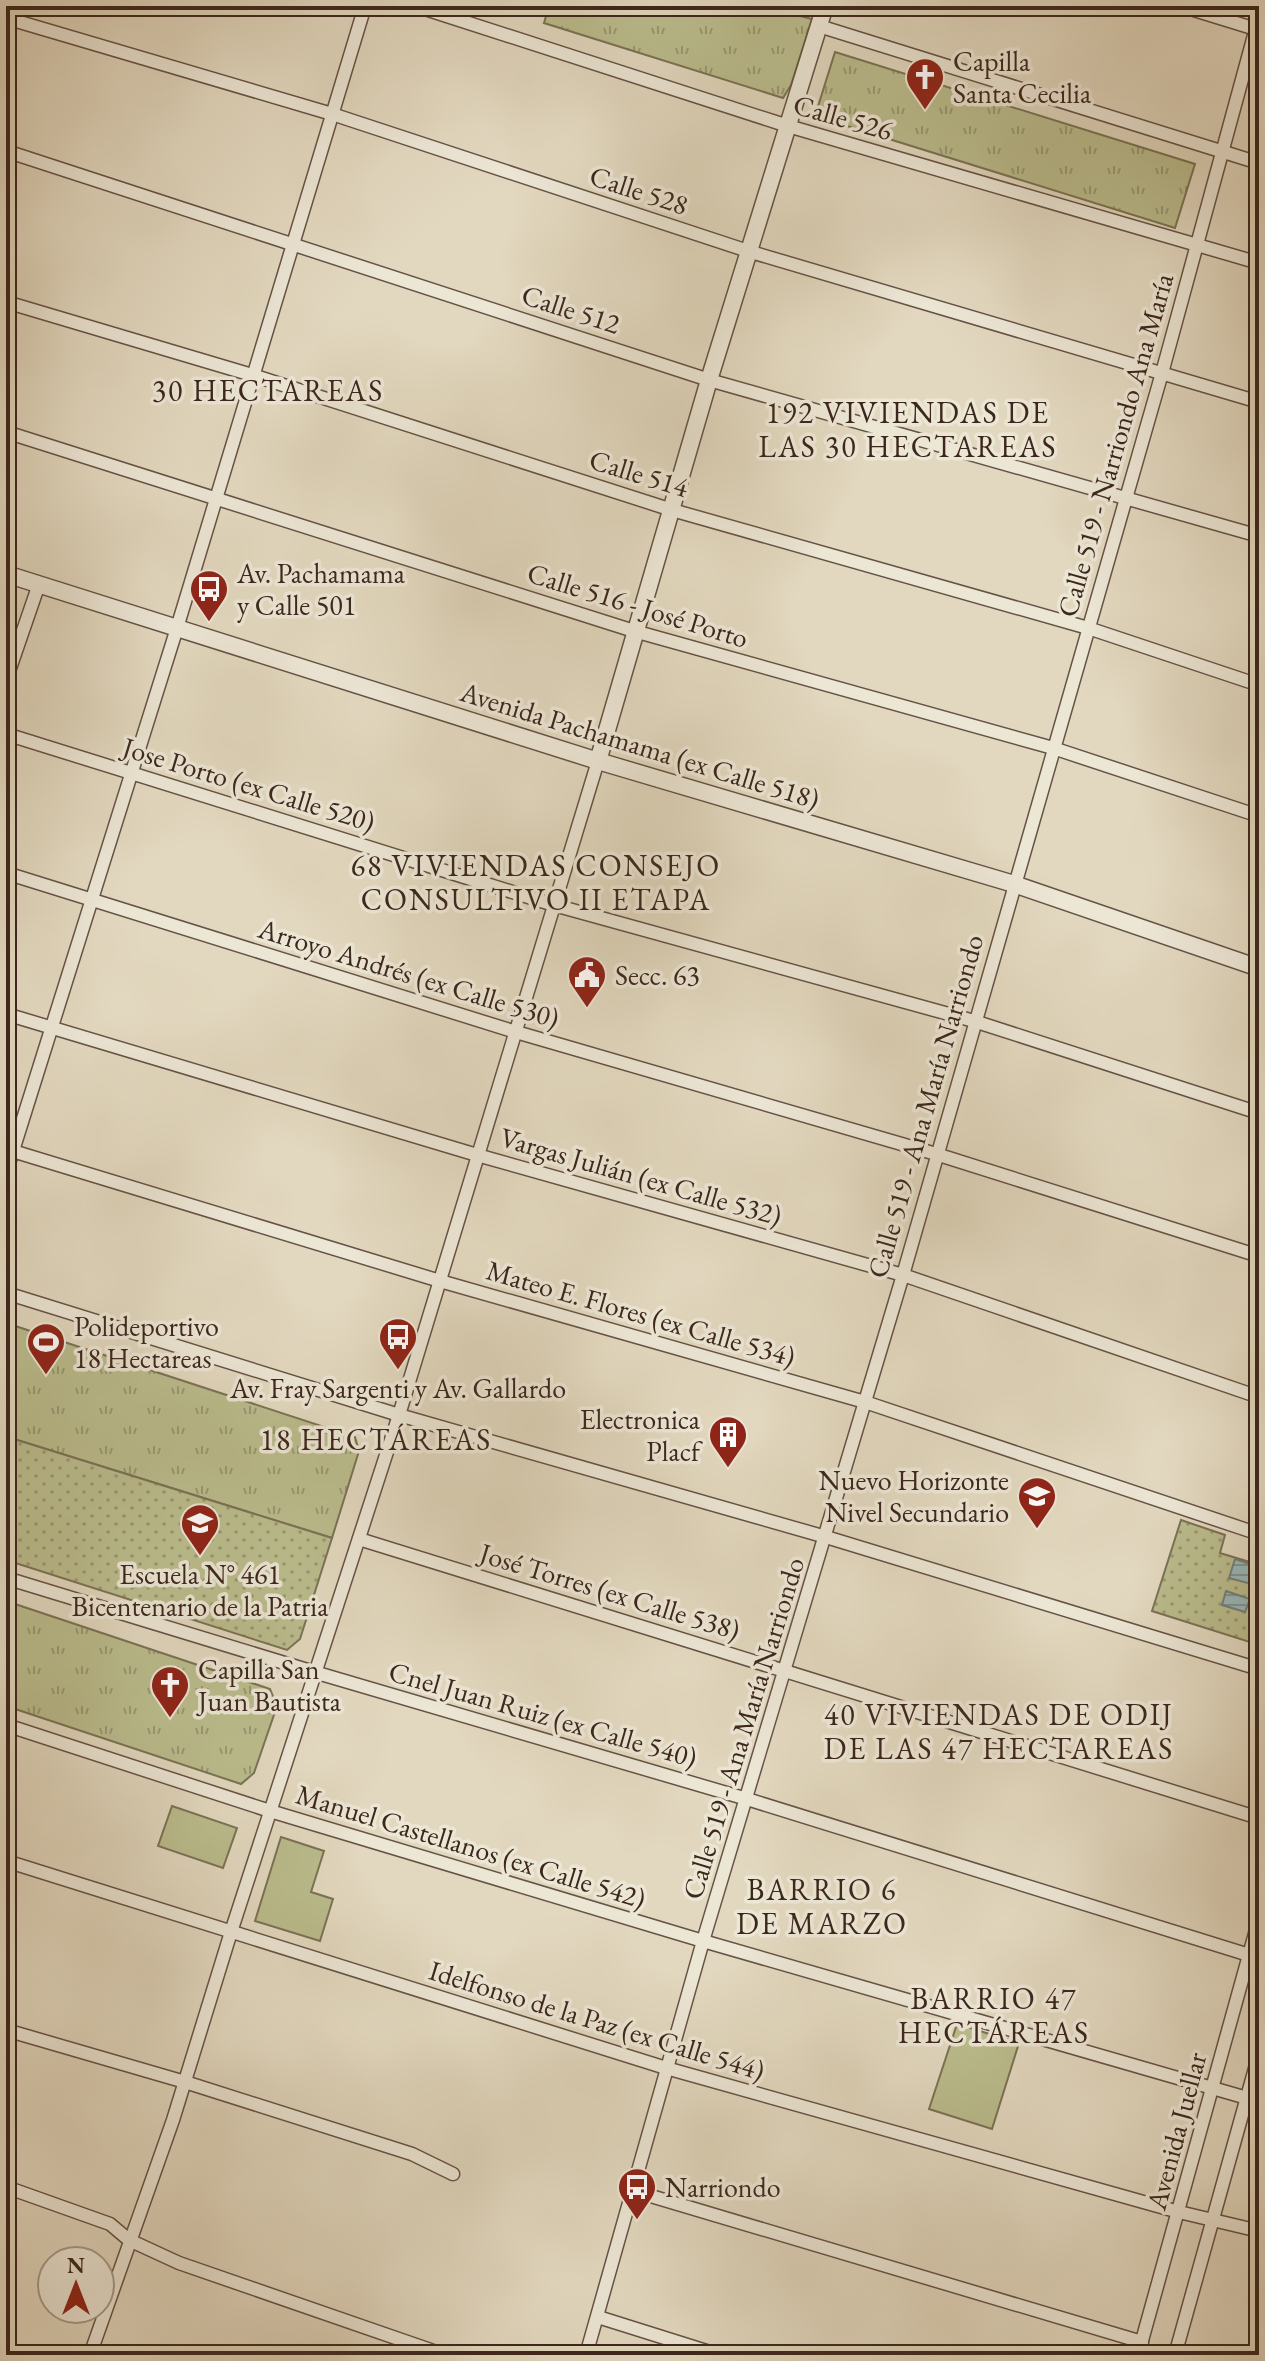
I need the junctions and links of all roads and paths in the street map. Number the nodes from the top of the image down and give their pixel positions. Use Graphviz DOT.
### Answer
graph roads {
  1 [pos="365,6"];
  2 [pos="416,6"];
  3 [pos="825,6"];
  4 [pos="1181,6"];
  5 [pos="6,18"];
  6 [pos="1258,25"];
  7 [pos="819,26"];
  8 [pos="332,114"];
  9 [pos="788,126"];
  10 [pos="6,151"];
  11 [pos="1223,152"];
  12 [pos="1259,163"];
  13 [pos="292,242"];
  14 [pos="1197,245"];
  15 [pos="751,252"];
  16 [pos="1259,263"];
  17 [pos="6,302"];
  18 [pos="1162,373"];
  19 [pos="252,375"];
  20 [pos="709,380"];
  21 [pos="1259,402"];
  22 [pos="6,432"];
  23 [pos="215,499"];
  24 [pos="1126,499"];
  25 [pos="672,510"];
  26 [pos="1259,536"];
  27 [pos="6,574"];
  28 [pos="39,584"];
  29 [pos="177,628"];
  30 [pos="1088,628"];
  31 [pos="634,631"];
  32 [pos="6,680"];
  33 [pos="1259,685"];
  34 [pos="6,734"];
  35 [pos="1053,748"];
  36 [pos="598,761"];
  37 [pos="131,773"];
  38 [pos="1259,816"];
  39 [pos="6,873"];
  40 [pos="1014,884"];
  41 [pos="92,901"];
  42 [pos="554,905"];
  43 [pos="1259,968"];
  44 [pos="6,1014"];
  45 [pos="974,1021"];
  46 [pos="50,1027"];
  47 [pos="516,1032"];
  48 [pos="1259,1113"];
  49 [pos="9,1150"];
  50 [pos="936,1154"];
  51 [pos="477,1155"];
  52 [pos="6,1173"];
  53 [pos="1259,1256"];
  54 [pos="903,1275"];
  55 [pos="440,1281"];
  56 [pos="6,1293"];
  57 [pos="1259,1397"];
  58 [pos="865,1402"];
  59 [pos="399,1415"];
  60 [pos="1259,1534"];
  61 [pos="826,1537"];
  62 [pos="359,1539"];
  63 [pos="6,1578"];
  64 [pos="1259,1669"];
  65 [pos="786,1671"];
  66 [pos="314,1672"];
  67 [pos="6,1725"];
  68 [pos="747,1799"];
  69 [pos="270,1811"];
  70 [pos="1259,1818"];
  71 [pos="6,1861"];
  72 [pos="1258,1928"];
  73 [pos="231,1932"];
  74 [pos="703,1941"];
  75 [pos="1249,1955"];
  76 [pos="6,2030"];
  77 [pos="1259,2054"];
  78 [pos="666,2068"];
  79 [pos="185,2082"];
  80 [pos="1213,2087"];
  81 [pos="1247,2098"];
  82 [pos="453,2174"];
  83 [pos="6,2187"];
  84 [pos="634,2191"];
  85 [pos="1179,2212"];
  86 [pos="1214,2220"];
  87 [pos="1259,2231"];
  88 [pos="129,2240"];
  89 [pos="598,2317"];
  90 [pos="1140,2349"];
  91 [pos="90,2355"];
  92 [pos="445,2355"];
  93 [pos="586,2355"];
  94 [pos="719,2355"];
  95 [pos="1175,2355"];
  1 -- 8 [label="street"];
  2 -- 9 [label="street, Calle 526"];
  3 -- 7 [label="street"];
  4 -- 6 [label="street"];
  5 -- 8 [label="street, Calle 528"];
  6 -- 11 [label="street, Calle 519 - Narriondo Ana María"];
  7 -- 9 [label="street"];
  7 -- 11 [label="street"];
  8 -- 13 [label="street"];
  8 -- 15 [label="street, Calle 528"];
  9 -- 14 [label="street, Calle 526"];
  9 -- 15 [label="street"];
  10 -- 13 [label="street, Calle 512"];
  11 -- 12 [label="street"];
  11 -- 14 [label="street, Calle 519 - Narriondo Ana María"];
  13 -- 19 [label="street"];
  13 -- 20 [label="street, Calle 512"];
  14 -- 16 [label="street, Calle 526"];
  14 -- 18 [label="street, Calle 519 - Narriondo Ana María"];
  15 -- 18 [label="street, Calle 528"];
  15 -- 20 [label="street"];
  17 -- 19 [label="street, Calle 514"];
  18 -- 21 [label="street, Calle 528"];
  18 -- 24 [label="street, Calle 519 - Narriondo Ana María"];
  19 -- 23 [label="street"];
  19 -- 25 [label="street, Calle 514"];
  20 -- 24 [label="street, Calle 512"];
  20 -- 25 [label="street"];
  22 -- 23 [label="street, Calle 516 - José Porto"];
  23 -- 29 [label="street"];
  23 -- 31 [label="street, Calle 516 - José Porto"];
  24 -- 26 [label="street, Calle 512"];
  24 -- 30 [label="street, Calle 519 - Narriondo Ana María"];
  25 -- 30 [label="street, Calle 514"];
  25 -- 31 [label="street"];
  27 -- 28 [label="street, Avenida Pachamama (ex Calle 518)"];
  28 -- 29 [label="street, Avenida Pachamama (ex Calle 518)"];
  28 -- 32 [label="street"];
  29 -- 36 [label="street, Avenida Pachamama (ex Calle 518)"];
  29 -- 37 [label="street"];
  30 -- 33 [label="street, Calle 514"];
  30 -- 35 [label="street, Calle 519 - Narriondo Ana María"];
  31 -- 35 [label="street, Calle 516 - José Porto"];
  31 -- 36 [label="street"];
  34 -- 37 [label="street, Jose Porto (ex Calle 520)"];
  35 -- 38 [label="street, Calle 516 - José Porto"];
  35 -- 40 [label="street, Calle 519 - Narriondo Ana María"];
  36 -- 40 [label="street, Avenida Pachamama (ex Calle 518)"];
  36 -- 42 [label="street"];
  37 -- 41 [label="street"];
  37 -- 42 [label="street, Jose Porto (ex Calle 520)"];
  39 -- 41 [label="street, Arroyo Andrés (ex Calle 530)"];
  40 -- 43 [label="street, Avenida Pachamama (ex Calle 518)"];
  40 -- 45 [label="street, Calle 519 - Ana María Narriondo"];
  41 -- 46 [label="street"];
  41 -- 47 [label="street, Arroyo Andrés (ex Calle 530)"];
  42 -- 45 [label="street, Jose Porto (ex Calle 520)"];
  42 -- 47 [label="street"];
  44 -- 46 [label="street, Vargas Julián (ex Calle 532)"];
  45 -- 48 [label="street, Jose Porto (ex Calle 520)"];
  45 -- 50 [label="street, Calle 519 - Ana María Narriondo"];
  46 -- 49 [label="street"];
  46 -- 51 [label="street, Vargas Julián (ex Calle 532)"];
  47 -- 50 [label="street, Arroyo Andrés (ex Calle 530)"];
  47 -- 51 [label="street"];
  49 -- 52 [label="street"];
  49 -- 55 [label="street, Mateo E. Flores (ex Calle 534)"];
  50 -- 53 [label="street, Arroyo Andrés (ex Calle 530)"];
  50 -- 54 [label="street, Calle 519 - Ana María Narriondo"];
  51 -- 54 [label="street, Vargas Julián (ex Calle 532)"];
  51 -- 55 [label="street"];
  54 -- 57 [label="street, Vargas Julián (ex Calle 532)"];
  54 -- 58 [label="street, Calle 519 - Ana María Narriondo"];
  55 -- 58 [label="street, Mateo E. Flores (ex Calle 534)"];
  55 -- 59 [label="street"];
  56 -- 59 [label="street"];
  58 -- 60 [label="street, Mateo E. Flores (ex Calle 534)"];
  58 -- 61 [label="street, Calle 519 - Ana María Narriondo"];
  59 -- 61 [label="street"];
  59 -- 62 [label="street"];
  61 -- 64 [label="street"];
  61 -- 65 [label="street, Calle 519 - Ana María Narriondo"];
  62 -- 65 [label="street, José Torres (ex Calle 538)"];
  62 -- 66 [label="street"];
  63 -- 66 [label="street, Cnel Juan Ruiz (ex Calle 540)"];
  65 -- 68 [label="street, Calle 519 - Ana María Narriondo"];
  65 -- 70 [label="street, José Torres (ex Calle 538)"];
  66 -- 68 [label="street, Cnel Juan Ruiz (ex Calle 540)"];
  66 -- 69 [label="street"];
  67 -- 69 [label="street, Manuel Castellanos (ex Calle 542)"];
  68 -- 74 [label="street, Calle 519 - Ana María Narriondo"];
  68 -- 75 [label="street, Cnel Juan Ruiz (ex Calle 540)"];
  69 -- 73 [label="street"];
  69 -- 74 [label="street, Manuel Castellanos (ex Calle 542)"];
  71 -- 73 [label="street, Idelfonso de la Paz (ex Calle 544)"];
  72 -- 75 [label="street, Avenida Juellar"];
  73 -- 78 [label="street, Idelfonso de la Paz (ex Calle 544)"];
  73 -- 79 [label="street"];
  74 -- 78 [label="street, Calle 519 - Ana María Narriondo"];
  74 -- 80 [label="street, Manuel Castellanos (ex Calle 542)"];
  75 -- 80 [label="street, Avenida Juellar"];
  76 -- 79 [label="street"];
  77 -- 81 [label="street"];
  78 -- 84 [label="street, Calle 519 - Ana María Narriondo"];
  78 -- 85 [label="street, Idelfonso de la Paz (ex Calle 544)"];
  79 -- 82 [label="street"];
  79 -- 88 [label="street"];
  80 -- 81 [label="street, Manuel Castellanos (ex Calle 542)"];
  80 -- 85 [label="street, Avenida Juellar"];
  81 -- 86 [label="street"];
  83 -- 88 [label="street"];
  84 -- 89 [label="street, Calle 519 - Ana María Narriondo"];
  84 -- 90 [label="street"];
  85 -- 86 [label="street, Idelfonso de la Paz (ex Calle 544)"];
  85 -- 90 [label="street, Avenida Juellar"];
  86 -- 87 [label="street, Idelfonso de la Paz (ex Calle 544)"];
  86 -- 95 [label="street"];
  88 -- 91 [label="street"];
  88 -- 92 [label="street"];
  89 -- 93 [label="street, Calle 519 - Ana María Narriondo"];
  89 -- 94 [label="street"];
}
